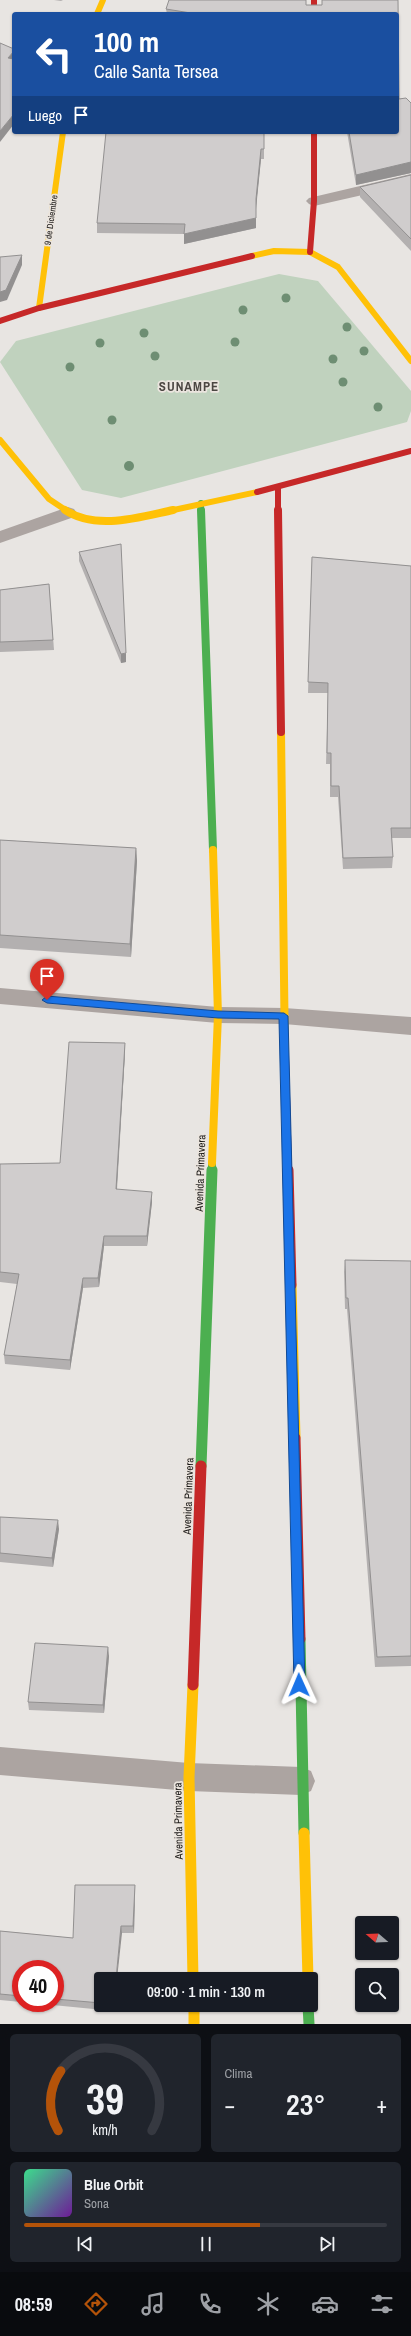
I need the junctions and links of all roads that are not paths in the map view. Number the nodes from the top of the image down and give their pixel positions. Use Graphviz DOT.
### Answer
graph roads {
  1 [pos="103,0"];
  2 [pos="314,0"];
  3 [pos="98,12"];
  4 [pos="314,12"];
  5 [pos="63,134"];
  6 [pos="314,134"];
  7 [pos="411,179"];
  8 [pos="314,201"];
  9 [pos="310,252"];
  10 [pos="39,308"];
  11 [pos="0,321"];
  12 [pos="411,361"];
  13 [pos="0,440"];
  14 [pos="411,451"];
  15 [pos="278,488"];
  16 [pos="201,503"];
  17 [pos="68,513"];
  18 [pos="0,537"];
  19 [pos="0,996"];
  20 [pos="218,1015"];
  21 [pos="284,1016"];
  22 [pos="411,1026"];
  23 [pos="0,1761"];
  24 [pos="189,1777"];
  25 [pos="301,1780"];
  26 [pos="193,1972"];
  27 [pos="308,1972"];
  28 [pos="194,2012"];
  29 [pos="308,2012"];
  30 [pos="194,2024"];
  31 [pos="309,2024"];
  1 -- 3 [label="street"];
  2 -- 4 [label="street"];
  5 -- 10 [label="street, 9 de Diciembre"];
  6 -- 8 [label="street"];
  7 -- 8 [label="street"];
  8 -- 9 [label="street"];
  9 -- 10 [label="street"];
  9 -- 12 [label="street"];
  10 -- 11 [label="street"];
  13 -- 17 [label="street"];
  14 -- 15 [label="street"];
  15 -- 16 [label="street"];
  15 -- 21 [label="street"];
  16 -- 17 [label="street"];
  16 -- 20 [label="street, Avenida Primavera"];
  17 -- 18 [label="street"];
  19 -- 20 [label="street"];
  20 -- 21 [label="street"];
  20 -- 24 [label="street, Avenida Primavera"];
  21 -- 22 [label="street"];
  21 -- 25 [label="street"];
  23 -- 24 [label="street"];
  24 -- 25 [label="street"];
  24 -- 26 [label="street, Avenida Primavera"];
  25 -- 27 [label="street"];
  28 -- 30 [label="street"];
  29 -- 31 [label="street"];
}
